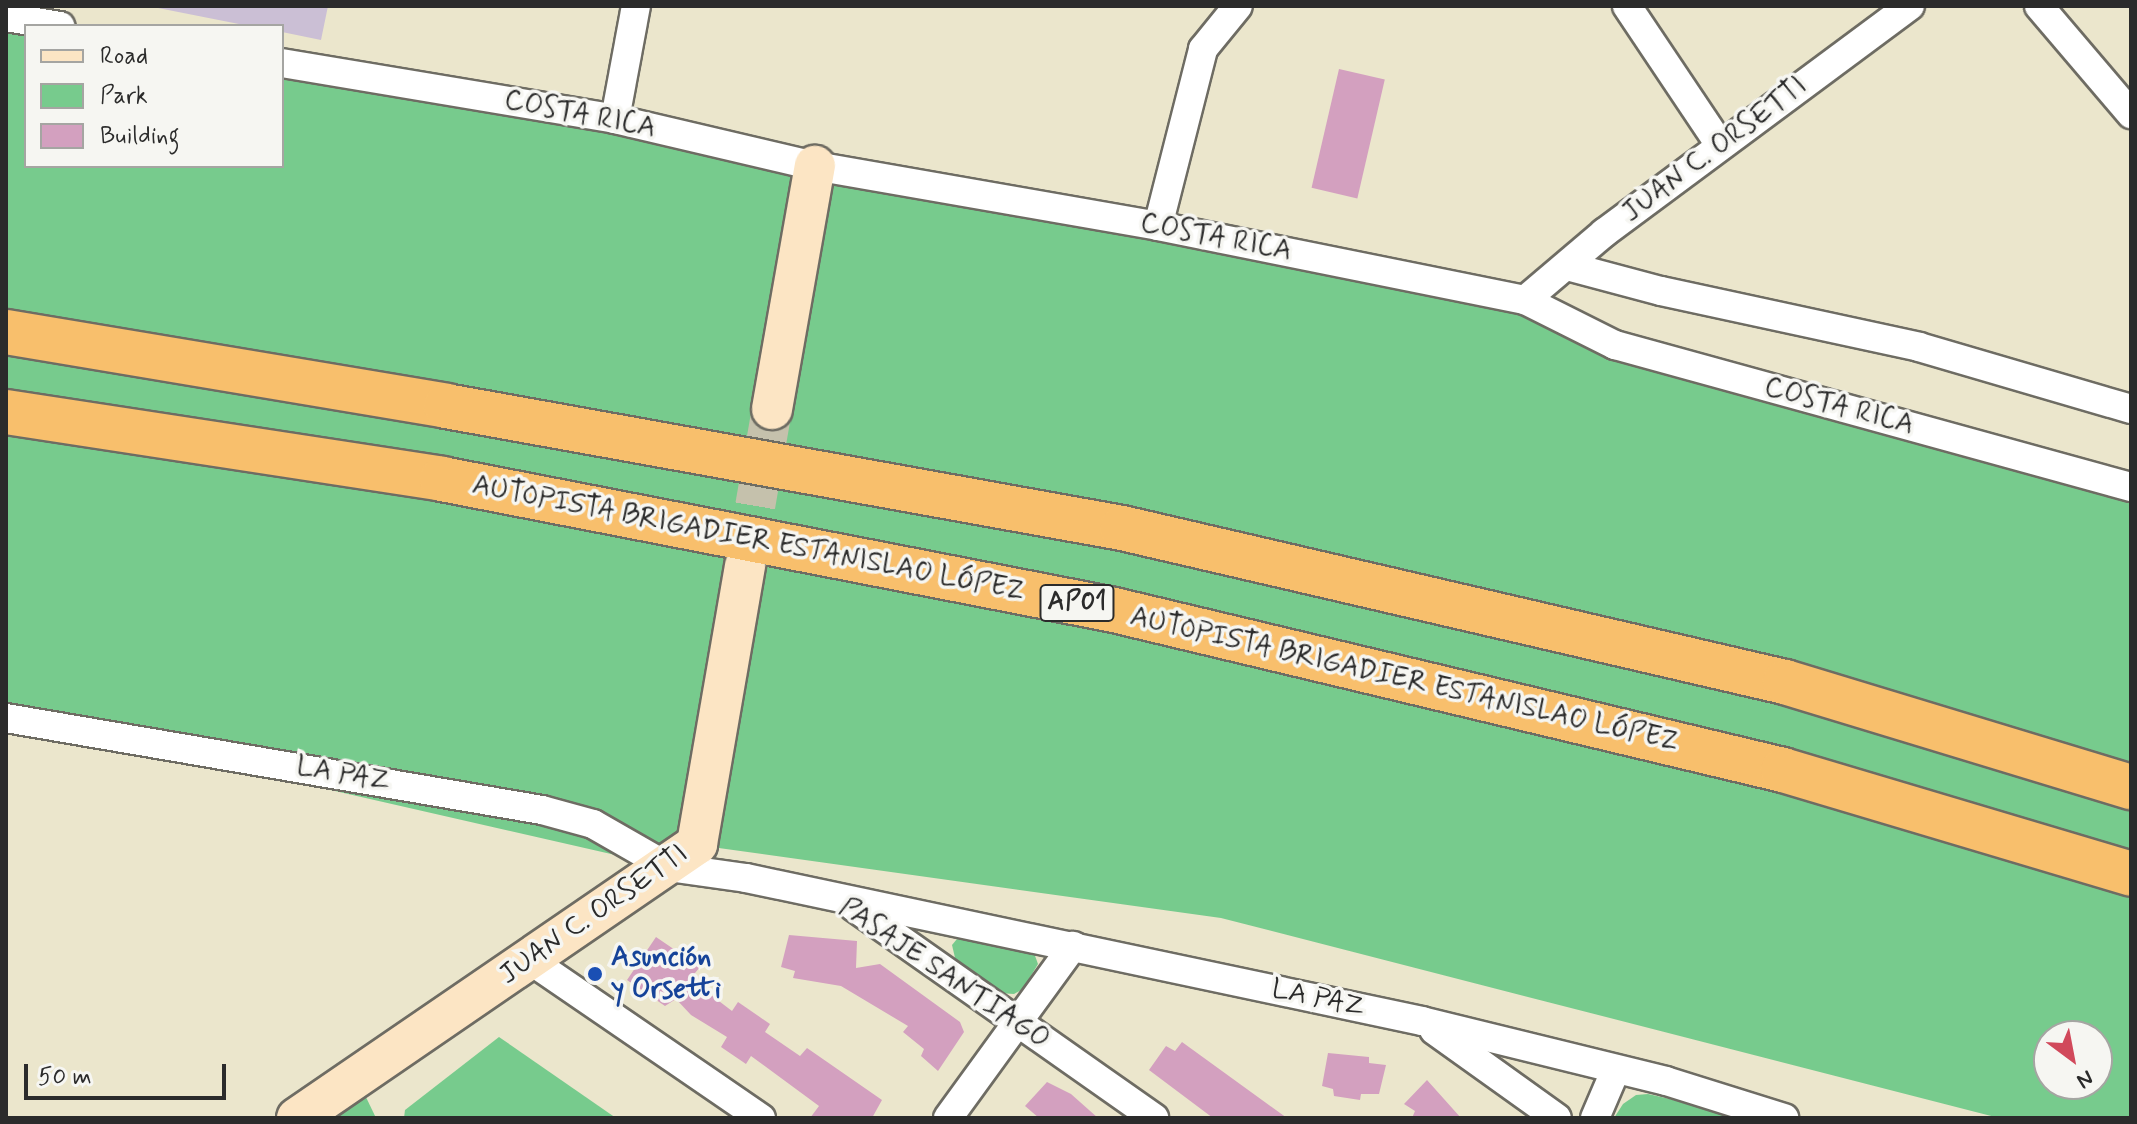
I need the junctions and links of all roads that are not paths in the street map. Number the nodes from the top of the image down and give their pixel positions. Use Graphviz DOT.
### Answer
graph roads {
  1 [pos="636,6"];
  2 [pos="1238,6"];
  3 [pos="1627,6"];
  4 [pos="1910,6"];
  5 [pos="2039,6"];
  6 [pos="6,17"];
  7 [pos="48,24"];
  8 [pos="284,63"];
  9 [pos="2131,114"];
  10 [pos="615,119"];
  11 [pos="1720,145"];
  12 [pos="815,166"];
  13 [pos="1158,226"];
  14 [pos="1567,266"];
  15 [pos="1525,300"];
  16 [pos="6,332"];
  17 [pos="772,409"];
  18 [pos="2131,409"];
  19 [pos="6,412"];
  20 [pos="2131,487"];
  21 [pos="745,565"];
  22 [pos="6,718"];
  23 [pos="2131,787"];
  24 [pos="668,867"];
  25 [pos="2131,874"];
  26 [pos="847,902"];
  27 [pos="1073,946"];
  28 [pos="530,960"];
  29 [pos="1422,1021"];
  30 [pos="1017,1022"];
  31 [pos="1616,1069"];
  32 [pos="297,1118"];
  33 [pos="761,1118"];
  34 [pos="948,1118"];
  35 [pos="1154,1118"];
  36 [pos="1557,1118"];
  37 [pos="1595,1118"];
  38 [pos="1784,1118"];
  1 -- 10 [label="street"];
  2 -- 13 [label="street"];
  3 -- 11 [label="street"];
  4 -- 11 [label="street, JUAN C. ORSETTI"];
  5 -- 9 [label="street"];
  6 -- 7 [label="street"];
  8 -- 10 [label="street, COSTA RICA"];
  10 -- 12 [label="street, COSTA RICA"];
  11 -- 14 [label="street, JUAN C. ORSETTI"];
  12 -- 13 [label="street, COSTA RICA"];
  12 -- 17 [label="street"];
  13 -- 15 [label="street, COSTA RICA"];
  14 -- 15 [label="street, JUAN C. ORSETTI"];
  14 -- 18 [label="street"];
  15 -- 20 [label="street, COSTA RICA"];
  16 -- 23 [label="highway"];
  19 -- 25 [label="highway, AUTOPISTA BRIGADIER ESTANISLAO LÓPEZ / AP01"];
  21 -- 24 [label="street, JUAN C. ORSETTI"];
  22 -- 24 [label="street, LA PAZ"];
  24 -- 26 [label="street, PASAJE SANTIAGO"];
  24 -- 28 [label="street, JUAN C. ORSETTI"];
  26 -- 27 [label="street, LA PAZ"];
  26 -- 30 [label="street, PASAJE SANTIAGO"];
  27 -- 29 [label="street, LA PAZ"];
  27 -- 30 [label="street"];
  28 -- 32 [label="street, JUAN C. ORSETTI"];
  28 -- 33 [label="street"];
  29 -- 31 [label="street, LA PAZ"];
  29 -- 36 [label="street"];
  30 -- 34 [label="street"];
  30 -- 35 [label="street, PASAJE SANTIAGO"];
  31 -- 37 [label="street"];
  31 -- 38 [label="street, LA PAZ"];
}
